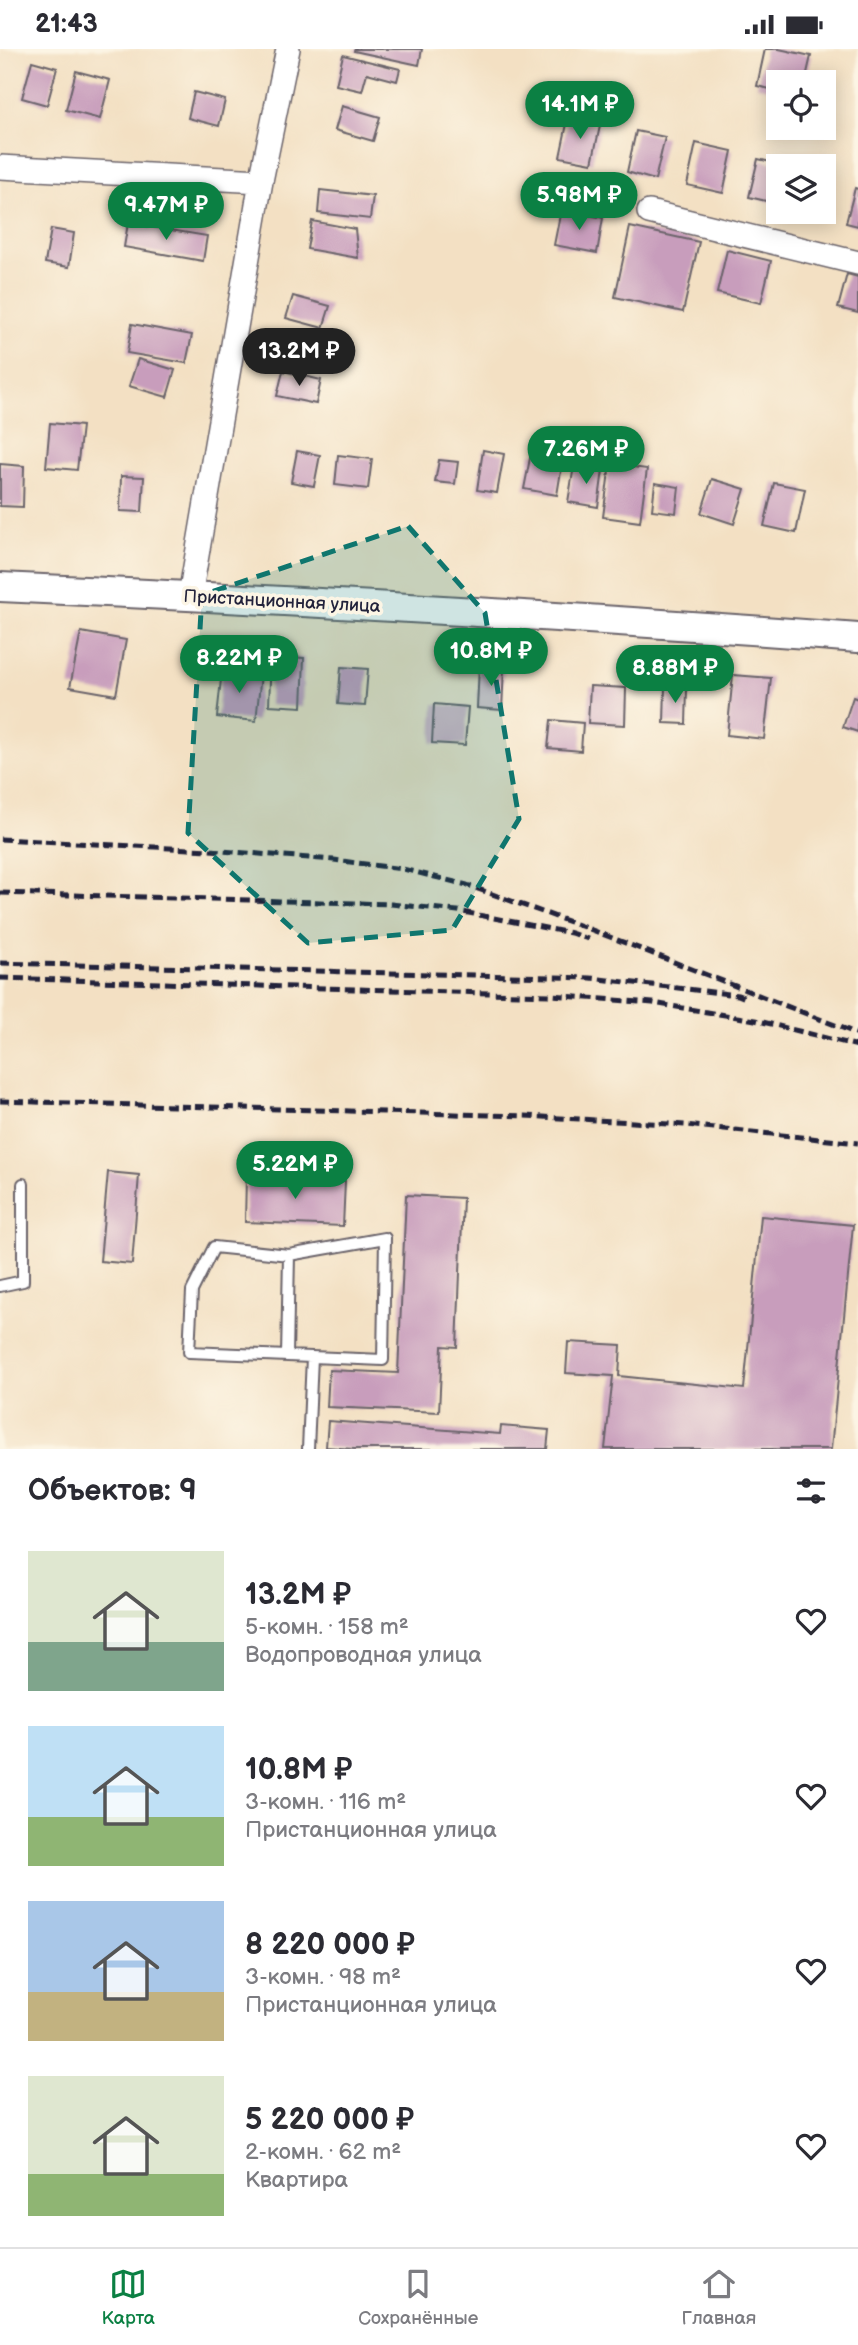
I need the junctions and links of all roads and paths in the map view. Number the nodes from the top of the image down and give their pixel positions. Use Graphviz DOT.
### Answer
graph roads {
  1 [pos="288,49"];
  2 [pos="0,167"];
  3 [pos="261,181"];
  4 [pos="649,212"];
  5 [pos="858,263"];
  6 [pos="0,587"];
  7 [pos="190,596"];
  8 [pos="858,638"];
  9 [pos="23,1184"];
  10 [pos="289,1255"];
  11 [pos="0,1286"];
  12 [pos="287,1356"];
  13 [pos="312,1357"];
  14 [pos="308,1449"];
  1 -- 3 [label="street"];
  2 -- 3 [label="street"];
  3 -- 7 [label="street"];
  4 -- 5 [label="street"];
  6 -- 7 [label="street, Пристанционная улица"];
  7 -- 8 [label="street, Пристанционная улица"];
  9 -- 11 [label="lane"];
  10 -- 12 [label="lane"];
  10 -- 12 [label="lane"];
  10 -- 13 [label="lane"];
  12 -- 13 [label="lane"];
  13 -- 14 [label="lane"];
}
